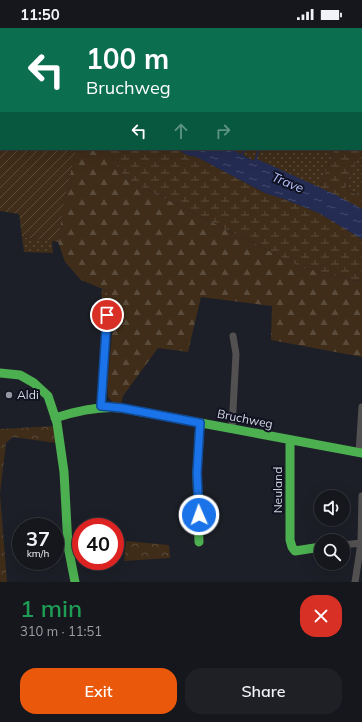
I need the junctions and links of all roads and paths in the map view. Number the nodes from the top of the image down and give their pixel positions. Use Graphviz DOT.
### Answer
graph roads {
  1 [pos="107,315"];
  2 [pos="233,336"];
  3 [pos="0,373"];
  4 [pos="101,406"];
  5 [pos="362,407"];
  6 [pos="55,418"];
  7 [pos="200,423"];
  8 [pos="232,428"];
  9 [pos="290,440"];
  10 [pos="360,453"];
  11 [pos="362,496"];
  12 [pos="199,542"];
  13 [pos="361,543"];
  14 [pos="350,544"];
  15 [pos="314,548"];
  16 [pos="75,582"];
  17 [pos="355,582"];
  1 -- 4 [label="street"];
  2 -- 8 [label="street"];
  3 -- 6 [label="street"];
  4 -- 6 [label="street, Bruchweg"];
  4 -- 7 [label="street, Bruchweg"];
  5 -- 10 [label="street, Bruchweg"];
  6 -- 16 [label="street"];
  7 -- 8 [label="street, Bruchweg"];
  7 -- 12 [label="street"];
  8 -- 9 [label="street, Bruchweg"];
  9 -- 10 [label="street, Bruchweg"];
  9 -- 15 [label="street, Neuland"];
  11 -- 13 [label="street"];
  13 -- 14 [label="street"];
  13 -- 17 [label="street"];
}
